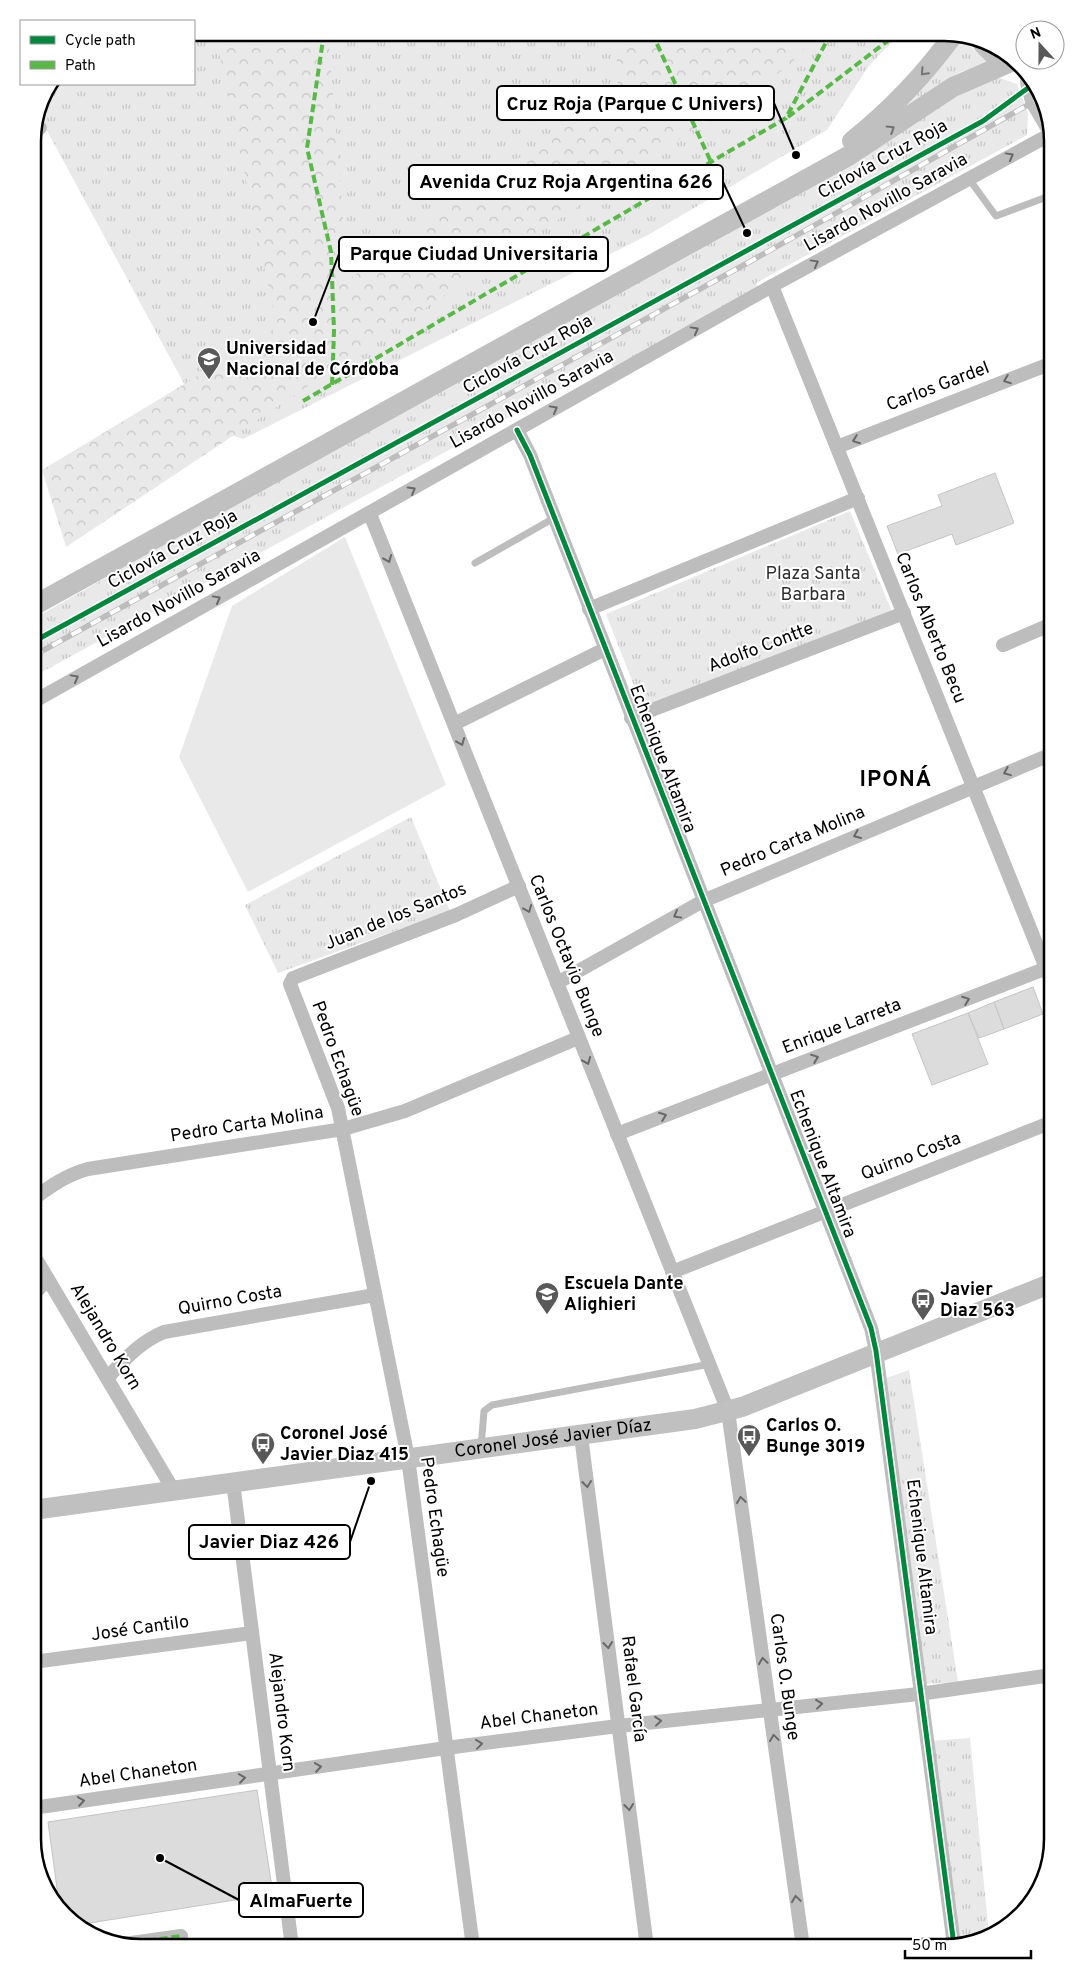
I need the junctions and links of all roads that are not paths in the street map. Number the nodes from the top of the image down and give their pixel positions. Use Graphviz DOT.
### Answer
graph roads {
  1 [pos="949,41"];
  2 [pos="1007,64"];
  3 [pos="1044,138"];
  4 [pos="969,179"];
  5 [pos="804,180"];
  6 [pos="1044,198"];
  7 [pos="772,286"];
  8 [pos="1044,366"];
  9 [pos="517,430"];
  10 [pos="837,447"];
  11 [pos="858,498"];
  12 [pos="370,514"];
  13 [pos="554,518"];
  14 [pos="475,562"];
  15 [pos="41,602"];
  16 [pos="589,609"];
  17 [pos="904,613"];
  18 [pos="1044,627"];
  19 [pos="1002,645"];
  20 [pos="605,649"];
  21 [pos="41,698"];
  22 [pos="631,718"];
  23 [pos="454,724"];
  24 [pos="1044,757"];
  25 [pos="973,786"];
  26 [pos="519,886"];
  27 [pos="703,901"];
  28 [pos="1044,954"];
  29 [pos="1044,970"];
  30 [pos="557,983"];
  31 [pos="290,984"];
  32 [pos="578,1038"];
  33 [pos="772,1074"];
  34 [pos="1044,1125"];
  35 [pos="342,1129"];
  36 [pos="618,1134"];
  37 [pos="41,1193"];
  38 [pos="825,1211"];
  39 [pos="41,1268"];
  40 [pos="672,1272"];
  41 [pos="48,1280"];
  42 [pos="1044,1286"];
  43 [pos="41,1287"];
  44 [pos="375,1295"];
  45 [pos="876,1352"];
  46 [pos="710,1364"];
  47 [pos="108,1377"];
  48 [pos="728,1411"];
  49 [pos="581,1436"];
  50 [pos="481,1448"];
  51 [pos="408,1458"];
  52 [pos="233,1482"];
  53 [pos="174,1491"];
  54 [pos="41,1509"];
  55 [pos="252,1633"];
  56 [pos="41,1661"];
  57 [pos="1044,1676"];
  58 [pos="919,1694"];
  59 [pos="770,1709"];
  60 [pos="618,1726"];
  61 [pos="446,1748"];
  62 [pos="270,1773"];
  63 [pos="41,1807"];
  64 [pos="180,1936"];
  65 [pos="159,1939"];
  66 [pos="291,1939"];
  67 [pos="472,1939"];
  68 [pos="647,1939"];
  69 [pos="802,1939"];
  70 [pos="953,1939"];
  1 -- 5 [label="main road, one-way"];
  5 -- 2 [label="main road, one-way"];
  4 -- 3 [label="street, Lisardo Novillo Saravia, one-way"];
  4 -- 6 [label="lane"];
  7 -- 4 [label="street, Lisardo Novillo Saravia, one-way"];
  5 -- 15 [label="main road"];
  9 -- 7 [label="street, Lisardo Novillo Saravia, one-way"];
  7 -- 10 [label="street, Carlos Alberto Becu"];
  8 -- 10 [label="street, Carlos Gardel, one-way"];
  12 -- 9 [label="street, Lisardo Novillo Saravia, one-way"];
  9 -- 13 [label="street, Echenique Altamira"];
  10 -- 11 [label="street, Carlos Alberto Becu"];
  11 -- 16 [label="street"];
  11 -- 17 [label="street, Carlos Alberto Becu"];
  21 -- 12 [label="street, Lisardo Novillo Saravia, one-way"];
  12 -- 23 [label="street, Carlos Octavio Bunge, one-way"];
  13 -- 14 [label="lane"];
  13 -- 16 [label="street, Echenique Altamira"];
  16 -- 20 [label="street, Echenique Altamira"];
  17 -- 22 [label="street, Adolfo Contte"];
  17 -- 25 [label="street, Carlos Alberto Becu"];
  18 -- 19 [label="street"];
  20 -- 22 [label="street, Echenique Altamira"];
  20 -- 23 [label="street"];
  22 -- 27 [label="street, Echenique Altamira"];
  23 -- 26 [label="street, Carlos Octavio Bunge, one-way"];
  24 -- 25 [label="street, Pedro Carta Molina, one-way"];
  25 -- 27 [label="street, Pedro Carta Molina, one-way"];
  25 -- 28 [label="street, Carlos Alberto Becu"];
  26 -- 30 [label="street, Carlos Octavio Bunge, one-way"];
  26 -- 31 [label="street, Juan de los Santos"];
  27 -- 30 [label="street, Pedro Carta Molina, one-way"];
  27 -- 33 [label="street, Echenique Altamira"];
  33 -- 29 [label="street, Enrique Larreta, one-way"];
  30 -- 32 [label="street, Carlos Octavio Bunge"];
  31 -- 35 [label="street, Pedro Echagüe"];
  32 -- 35 [label="street, Pedro Carta Molina"];
  32 -- 36 [label="street, Carlos Octavio Bunge, one-way"];
  36 -- 33 [label="street, Enrique Larreta, one-way"];
  33 -- 38 [label="street, Echenique Altamira"];
  34 -- 38 [label="street, Quirno Costa"];
  35 -- 37 [label="street, Pedro Carta Molina"];
  35 -- 44 [label="street, Pedro Echagüe"];
  36 -- 40 [label="street, Carlos Octavio Bunge"];
  38 -- 40 [label="street, Quirno Costa"];
  38 -- 45 [label="street, Echenique Altamira"];
  39 -- 41 [label="street, Alejandro Korn"];
  40 -- 46 [label="street, Carlos Octavio Bunge"];
  41 -- 43 [label="street"];
  41 -- 47 [label="street, Alejandro Korn"];
  42 -- 45 [label="main road, Coronel José Javier Díaz"];
  44 -- 47 [label="street, Quirno Costa"];
  44 -- 51 [label="street, Pedro Echagüe"];
  45 -- 48 [label="main road, Coronel José Javier Díaz"];
  45 -- 58 [label="street, Echenique Altamira"];
  46 -- 48 [label="street, Carlos Octavio Bunge"];
  46 -- 50 [label="lane"];
  47 -- 53 [label="street, Alejandro Korn"];
  48 -- 49 [label="main road, Coronel José Javier Díaz"];
  59 -- 48 [label="street, Carlos O. Bunge, one-way"];
  49 -- 50 [label="main road, Coronel José Javier Díaz"];
  49 -- 60 [label="street, Rafael García, one-way"];
  50 -- 51 [label="main road, Coronel José Javier Díaz"];
  51 -- 52 [label="main road, Coronel José Javier Díaz"];
  51 -- 61 [label="street, Pedro Echagüe"];
  52 -- 53 [label="main road, Coronel José Javier Díaz"];
  52 -- 55 [label="street, Alejandro Korn"];
  53 -- 54 [label="main road, Coronel José Javier Díaz"];
  55 -- 56 [label="street, José Cantilo"];
  55 -- 62 [label="street, Alejandro Korn"];
  57 -- 58 [label="street, Abel Chaneton"];
  59 -- 58 [label="street, Abel Chaneton, one-way"];
  58 -- 70 [label="street, Echenique Altamira"];
  60 -- 59 [label="street, Abel Chaneton, one-way"];
  69 -- 59 [label="street, Carlos O. Bunge, one-way"];
  61 -- 60 [label="street, Abel Chaneton, one-way"];
  60 -- 68 [label="street, Rafael García, one-way"];
  62 -- 61 [label="street, Abel Chaneton, one-way"];
  61 -- 67 [label="street, Pedro Echagüe"];
  63 -- 62 [label="street, Abel Chaneton, one-way"];
  62 -- 66 [label="street, Alejandro Korn"];
  64 -- 65 [label="street"];
}
